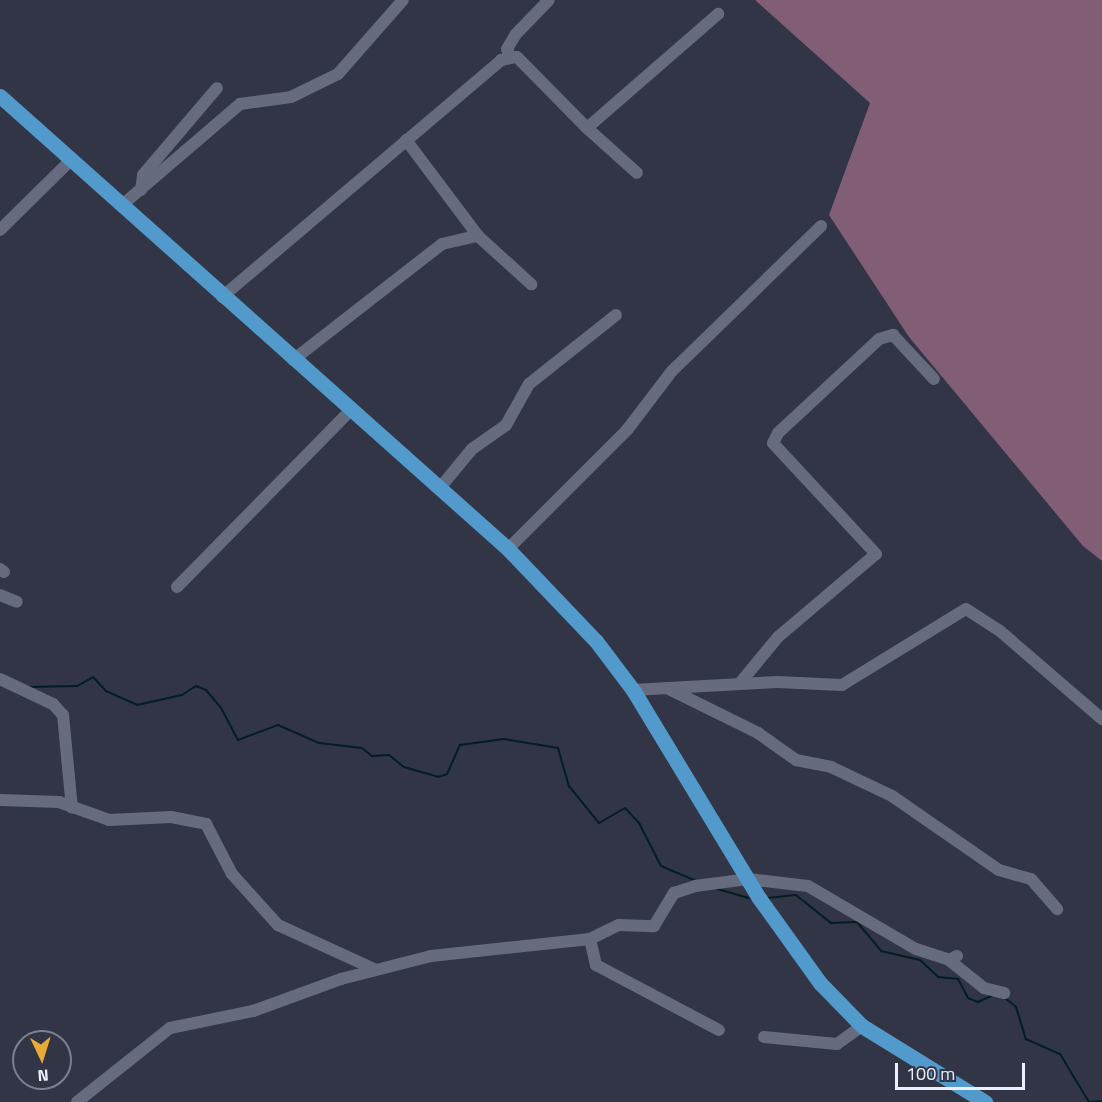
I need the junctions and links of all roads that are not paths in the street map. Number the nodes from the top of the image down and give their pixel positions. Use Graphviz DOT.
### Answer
graph roads {
  1 [pos="403,0"];
  2 [pos="549,0"];
  3 [pos="718,14"];
  4 [pos="510,58"];
  5 [pos="217,88"];
  6 [pos="0,96"];
  7 [pos="587,128"];
  8 [pos="406,140"];
  9 [pos="71,160"];
  10 [pos="638,173"];
  11 [pos="141,190"];
  12 [pos="121,206"];
  13 [pos="821,226"];
  14 [pos="0,230"];
  15 [pos="478,236"];
  16 [pos="531,284"];
  17 [pos="222,297"];
  18 [pos="616,315"];
  19 [pos="293,360"];
  20 [pos="934,379"];
  21 [pos="350,411"];
  22 [pos="439,489"];
  23 [pos="508,549"];
  24 [pos="177,587"];
  25 [pos="0,595"];
  26 [pos="17,602"];
  27 [pos="0,679"];
  28 [pos="740,683"];
  29 [pos="666,688"];
  30 [pos="633,690"];
  31 [pos="1101,717"];
  32 [pos="0,800"];
  33 [pos="72,808"];
  34 [pos="748,879"];
  35 [pos="1057,909"];
  36 [pos="590,939"];
  37 [pos="374,969"];
  38 [pos="1004,993"];
  39 [pos="862,1026"];
  40 [pos="719,1030"];
  41 [pos="764,1037"];
  42 [pos="77,1102"];
  43 [pos="985,1102"];
  1 -- 11 [label="street"];
  2 -- 4 [label="street"];
  3 -- 7 [label="street"];
  4 -- 7 [label="street"];
  4 -- 8 [label="street"];
  5 -- 11 [label="street"];
  6 -- 9 [label="main road"];
  7 -- 10 [label="street"];
  8 -- 15 [label="street"];
  8 -- 17 [label="street"];
  9 -- 12 [label="main road"];
  9 -- 14 [label="street"];
  11 -- 12 [label="street"];
  12 -- 17 [label="main road"];
  13 -- 23 [label="street"];
  15 -- 16 [label="street"];
  15 -- 19 [label="street"];
  17 -- 19 [label="main road"];
  18 -- 22 [label="street"];
  19 -- 21 [label="main road"];
  20 -- 28 [label="street"];
  21 -- 22 [label="main road"];
  21 -- 24 [label="street"];
  22 -- 23 [label="main road"];
  23 -- 30 [label="main road"];
  25 -- 26 [label="street"];
  27 -- 33 [label="street"];
  28 -- 29 [label="street"];
  28 -- 31 [label="street"];
  29 -- 30 [label="street"];
  29 -- 35 [label="street"];
  30 -- 34 [label="main road"];
  32 -- 33 [label="street"];
  33 -- 37 [label="street"];
  34 -- 36 [label="street"];
  34 -- 38 [label="street"];
  34 -- 39 [label="main road"];
  36 -- 37 [label="street"];
  36 -- 40 [label="street"];
  37 -- 42 [label="street"];
  39 -- 41 [label="street"];
  39 -- 43 [label="main road"];
}
